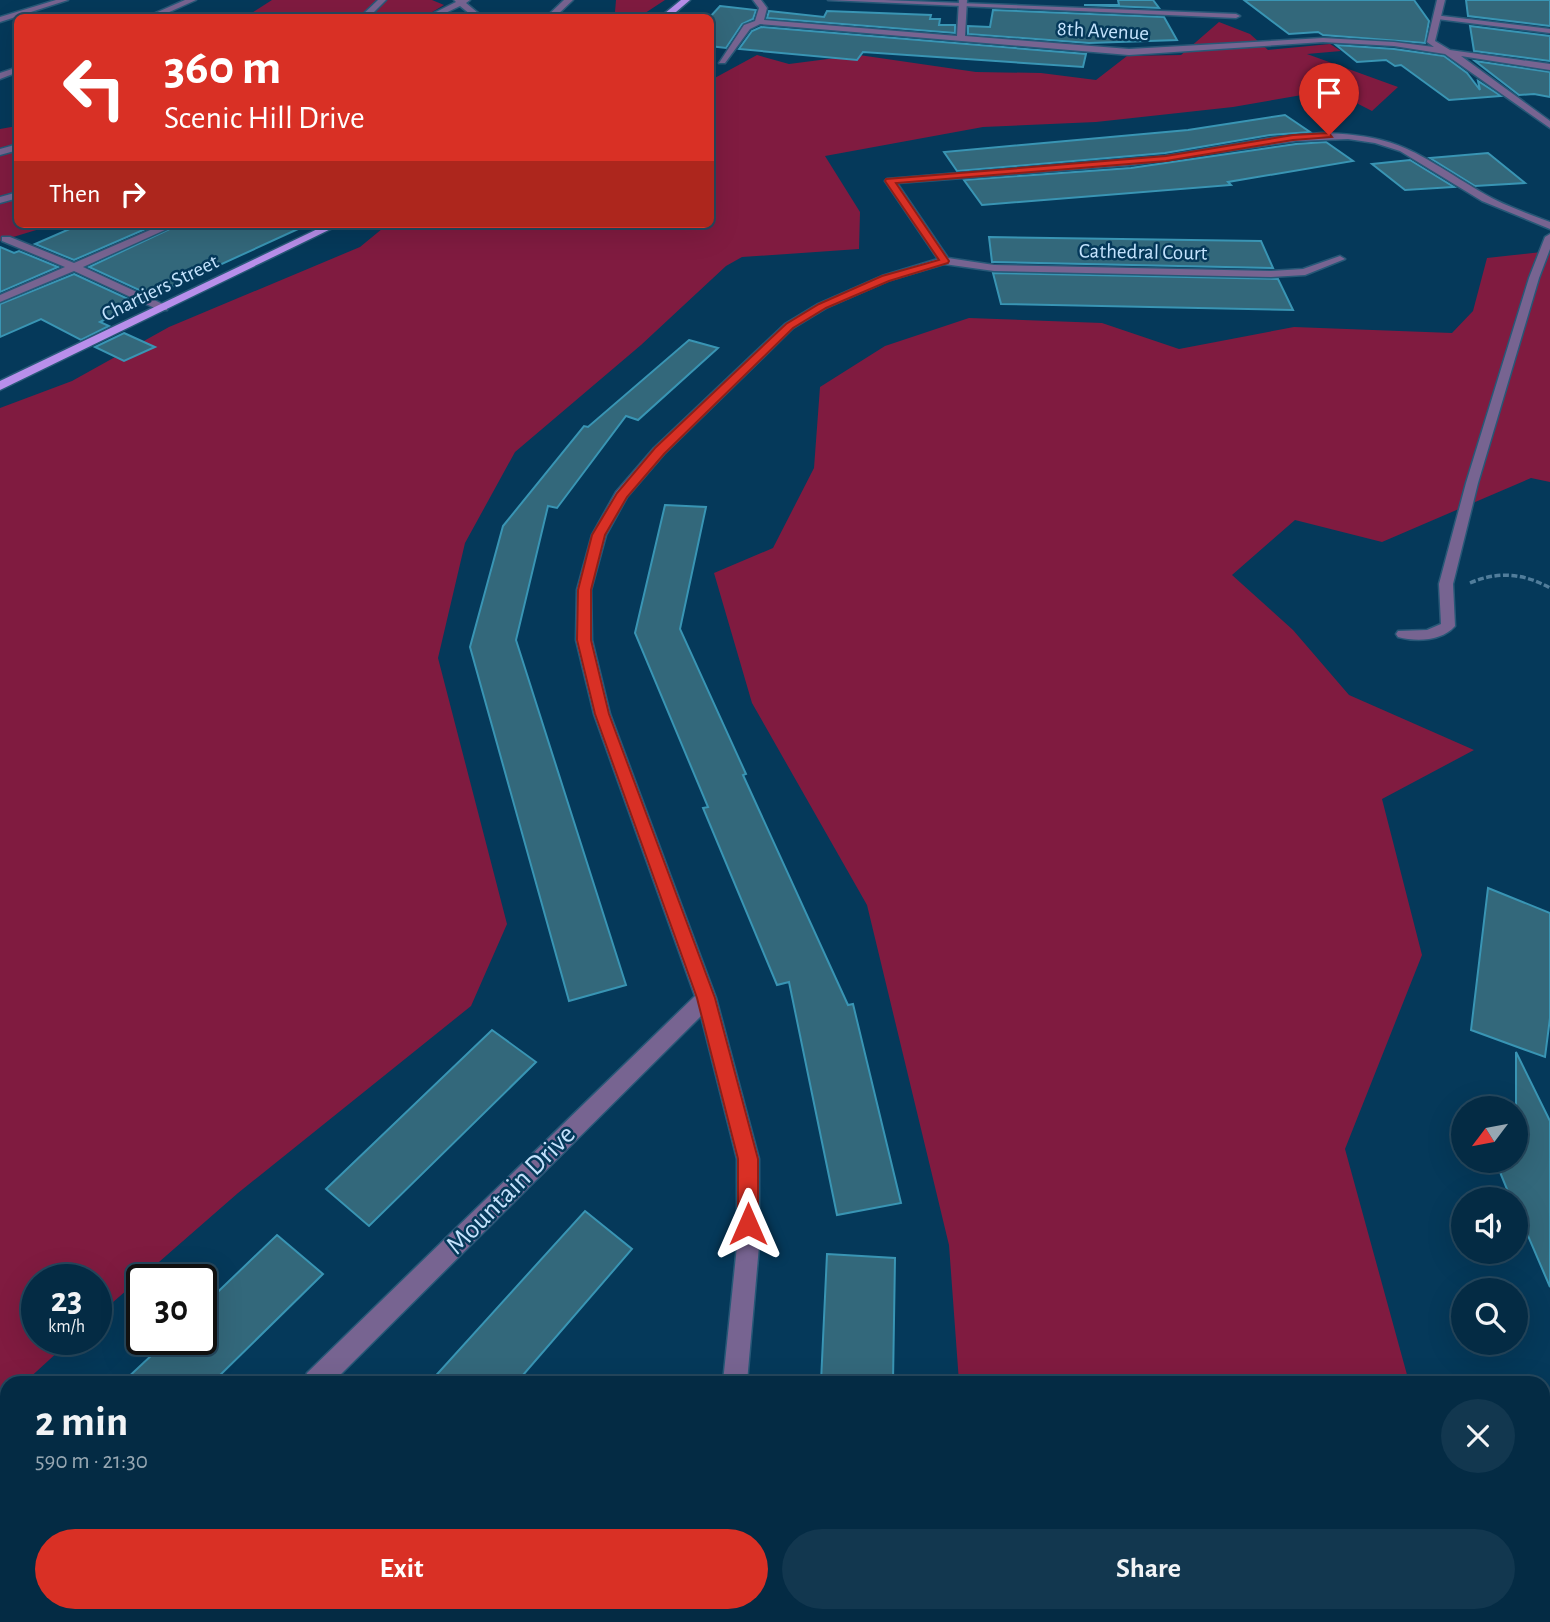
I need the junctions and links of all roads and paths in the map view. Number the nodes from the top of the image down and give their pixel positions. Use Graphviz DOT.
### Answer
graph roads {
  1 [pos="64,0"];
  2 [pos="192,0"];
  3 [pos="382,0"];
  4 [pos="569,0"];
  5 [pos="686,0"];
  6 [pos="757,0"];
  7 [pos="831,0"];
  8 [pos="1441,0"];
  9 [pos="462,1"];
  10 [pos="963,3"];
  11 [pos="19,14"];
  12 [pos="158,14"];
  13 [pos="367,14"];
  14 [pos="436,14"];
  15 [pos="475,14"];
  16 [pos="553,14"];
  17 [pos="668,14"];
  18 [pos="1236,16"];
  19 [pos="1437,17"];
  20 [pos="759,22"];
  21 [pos="1550,31"];
  22 [pos="961,39"];
  23 [pos="1446,52"];
  24 [pos="722,61"];
  25 [pos="1550,67"];
  26 [pos="1550,125"];
  27 [pos="1548,223"];
  28 [pos="164,228"];
  29 [pos="328,228"];
  30 [pos="1550,237"];
  31 [pos="6,239"];
  32 [pos="1340,259"];
  33 [pos="944,261"];
  34 [pos="75,267"];
  35 [pos="0,299"];
  36 [pos="163,308"];
  37 [pos="0,386"];
  38 [pos="1550,588"];
  39 [pos="1447,595"];
  40 [pos="1403,634"];
  41 [pos="706,998"];
  42 [pos="322,1376"];
  43 [pos="736,1376"];
  1 -- 11 [label="street"];
  2 -- 12 [label="street"];
  3 -- 13 [label="street"];
  4 -- 16 [label="street"];
  5 -- 17 [label="main road"];
  6 -- 20 [label="street"];
  7 -- 10 [label="lane"];
  8 -- 19 [label="street"];
  9 -- 14 [label="street"];
  9 -- 15 [label="street"];
  10 -- 18 [label="lane"];
  10 -- 22 [label="street"];
  19 -- 21 [label="lane"];
  19 -- 23 [label="street"];
  20 -- 22 [label="street, 8th Avenue"];
  20 -- 24 [label="street"];
  22 -- 23 [label="street, 8th Avenue"];
  23 -- 25 [label="street, 8th Avenue"];
  23 -- 26 [label="street"];
  27 -- 33 [label="street"];
  28 -- 34 [label="street"];
  29 -- 36 [label="main road, Chartiers Street"];
  30 -- 39 [label="lane"];
  31 -- 34 [label="street"];
  32 -- 33 [label="street, Cathedral Court"];
  33 -- 41 [label="street"];
  34 -- 35 [label="street"];
  34 -- 36 [label="street"];
  36 -- 37 [label="main road, Chartiers Street"];
  38 -- 39 [label="path"];
  39 -- 40 [label="lane"];
  41 -- 42 [label="street, Mountain Drive"];
  41 -- 43 [label="street"];
}
